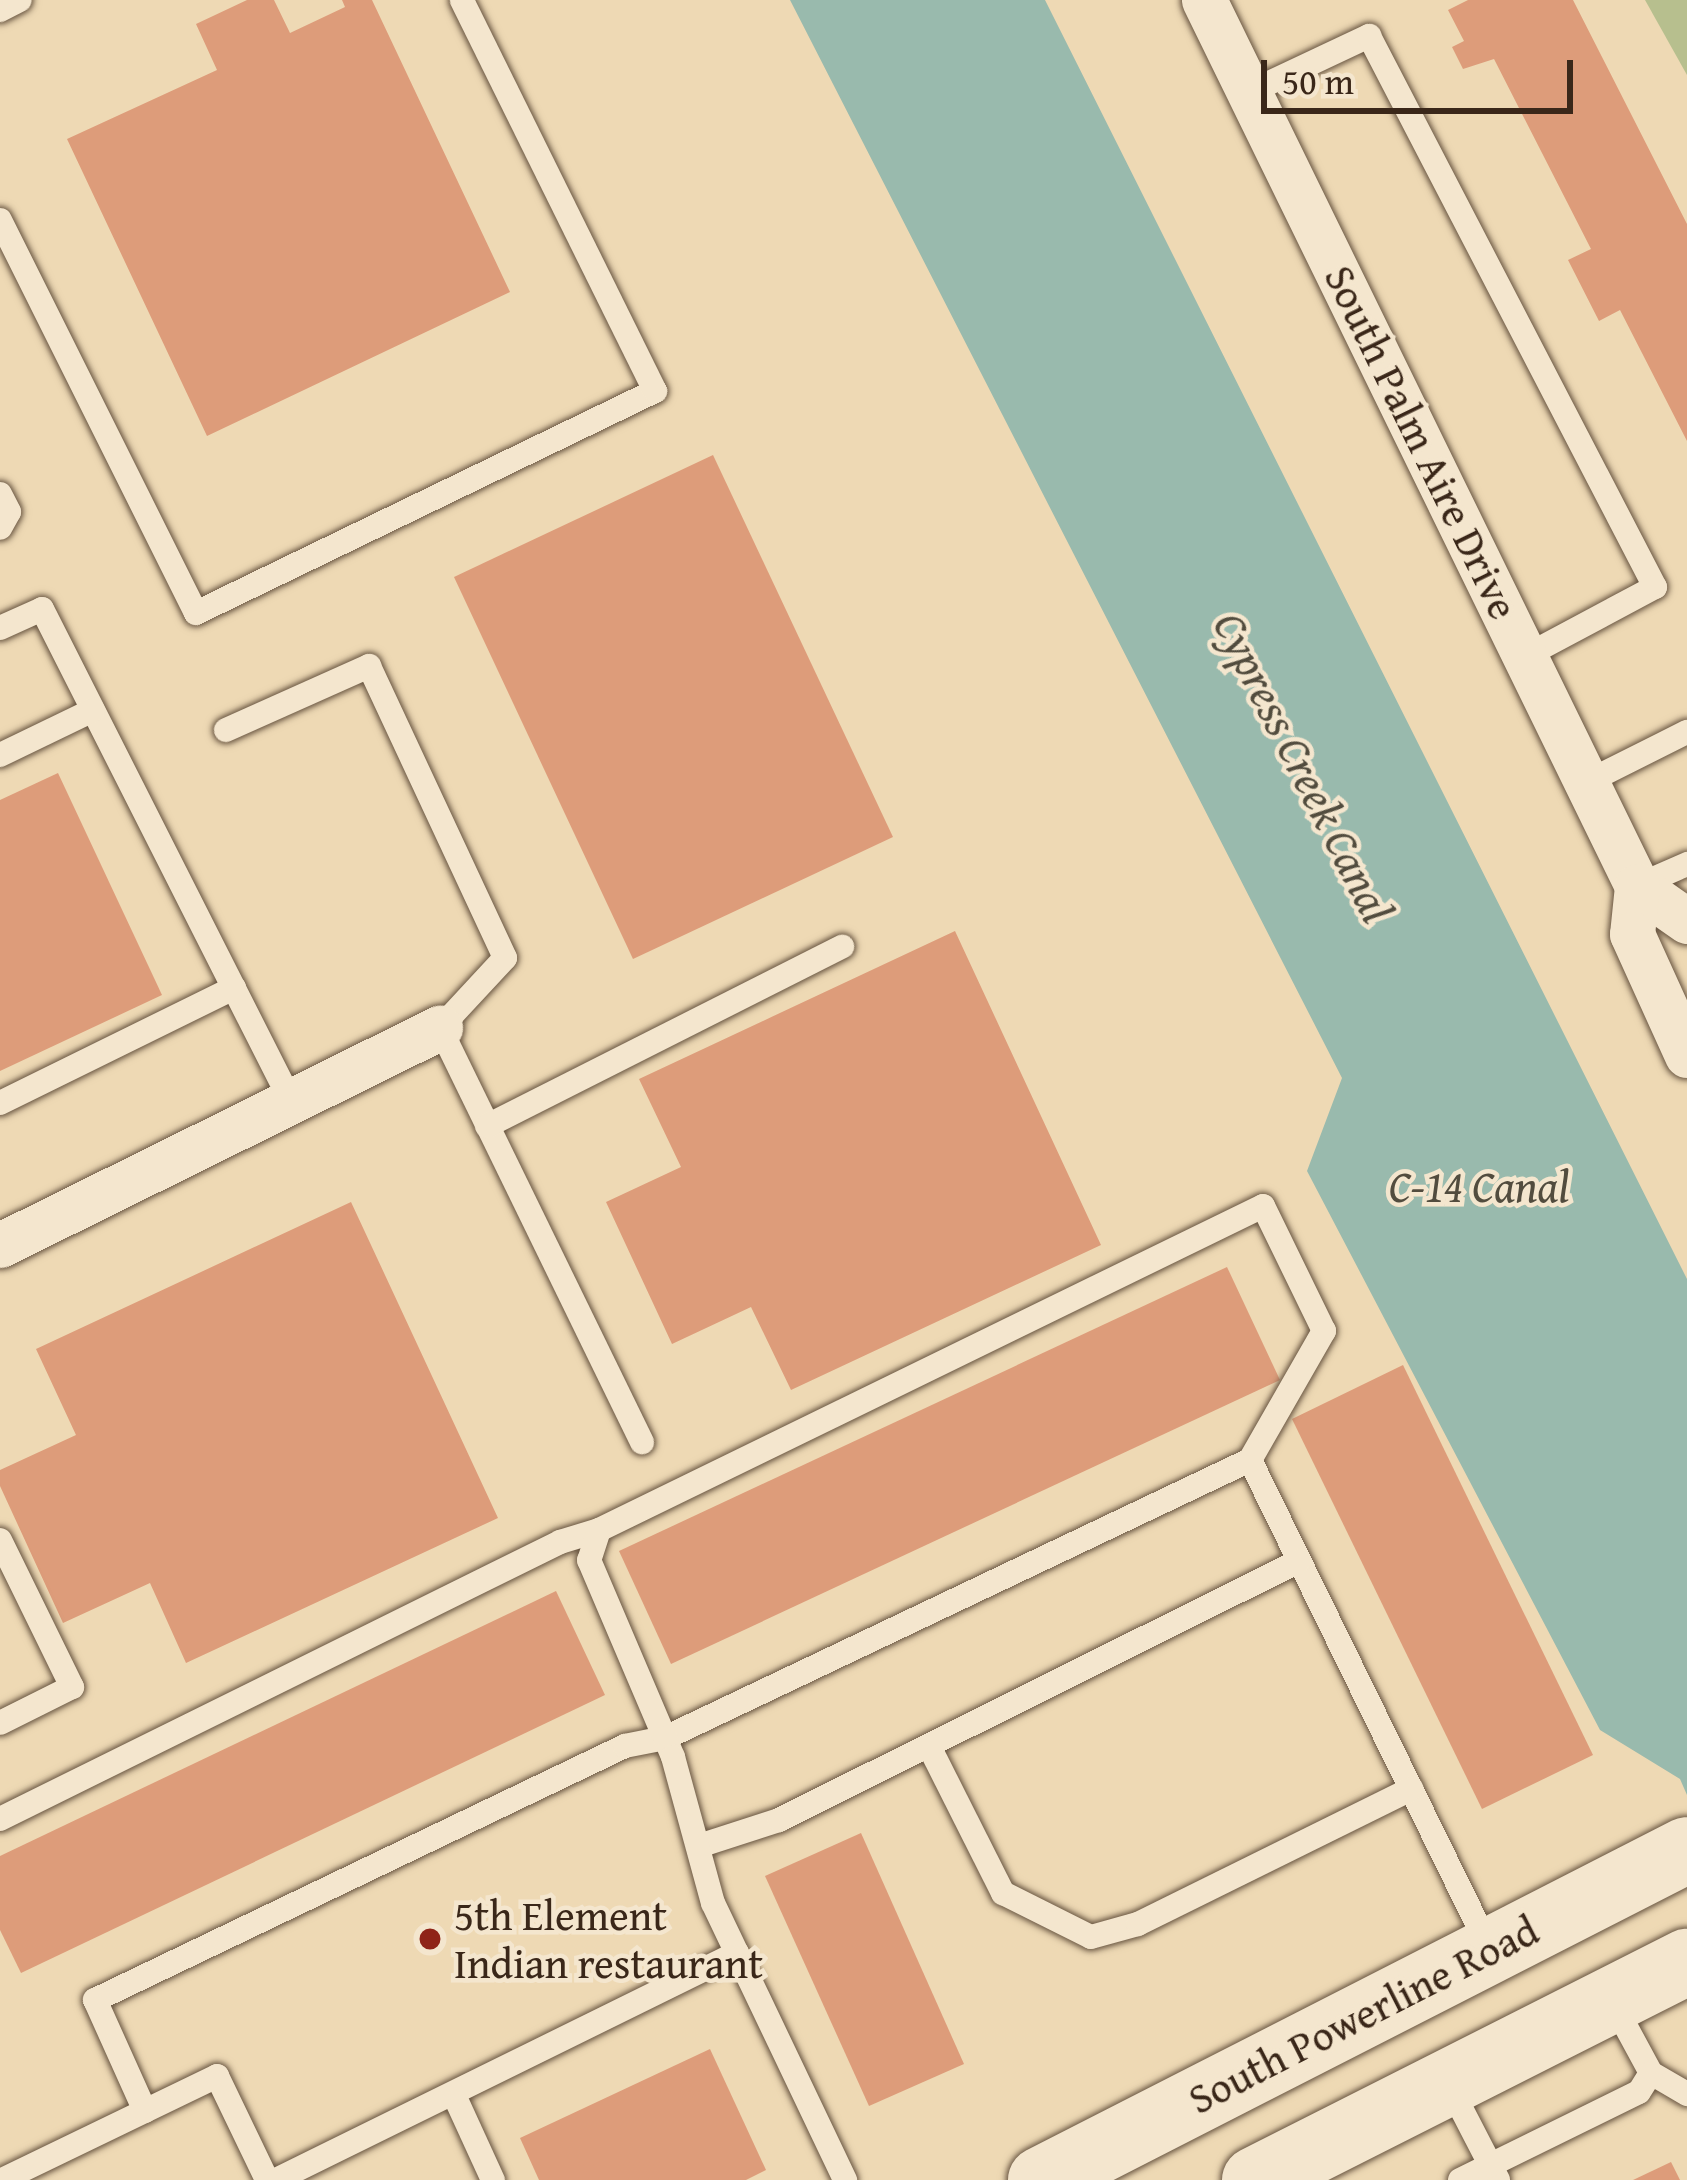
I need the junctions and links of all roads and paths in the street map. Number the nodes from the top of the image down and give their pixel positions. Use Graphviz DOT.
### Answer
graph roads {
  1 [pos="20,0"];
  2 [pos="462,0"];
  3 [pos="1204,0"];
  4 [pos="0,10"];
  5 [pos="1250,92"];
  6 [pos="0,220"];
  7 [pos="0,628"];
  8 [pos="1526,656"];
  9 [pos="93,710"];
  10 [pos="226,730"];
  11 [pos="1687,732"];
  12 [pos="0,755"];
  13 [pos="1587,782"];
  14 [pos="1687,864"];
  15 [pos="1637,886"];
  16 [pos="1687,921"];
  17 [pos="842,947"];
  18 [pos="234,988"];
  19 [pos="440,1028"];
  20 [pos="1687,1055"];
  21 [pos="0,1103"];
  22 [pos="292,1103"];
  23 [pos="488,1126"];
  24 [pos="0,1245"];
  25 [pos="642,1442"];
  26 [pos="1250,1460"];
  27 [pos="599,1530"];
  28 [pos="0,1540"];
  29 [pos="1299,1561"];
  30 [pos="0,1723"];
  31 [pos="665,1738"];
  32 [pos="929,1746"];
  33 [pos="1411,1789"];
  34 [pos="0,1819"];
  35 [pos="699,1846"];
  36 [pos="1687,1850"];
  37 [pos="1489,1948"];
  38 [pos="737,1953"];
  39 [pos="1687,1962"];
  40 [pos="1612,1999"];
  41 [pos="1651,2073"];
  42 [pos="1447,2081"];
  43 [pos="1687,2094"];
  44 [pos="454,2095"];
  45 [pos="145,2111"];
  46 [pos="1494,2173"];
  47 [pos="2,2180"];
  48 [pos="272,2180"];
  49 [pos="493,2180"];
  50 [pos="845,2180"];
  51 [pos="1041,2180"];
  52 [pos="1255,2180"];
  53 [pos="1460,2180"];
  1 -- 4 [label="lane"];
  2 -- 6 [label="lane"];
  3 -- 5 [label="street, South Palm Aire Drive"];
  5 -- 8 [label="street, South Palm Aire Drive"];
  5 -- 8 [label="lane"];
  7 -- 9 [label="lane"];
  8 -- 13 [label="street, South Palm Aire Drive"];
  9 -- 12 [label="lane"];
  9 -- 18 [label="lane"];
  10 -- 19 [label="lane"];
  11 -- 13 [label="lane"];
  13 -- 15 [label="street, South Palm Aire Drive"];
  14 -- 15 [label="lane"];
  15 -- 16 [label="street, South Palm Aire Drive"];
  15 -- 20 [label="street, South Palm Aire Drive"];
  17 -- 23 [label="lane"];
  18 -- 21 [label="lane"];
  18 -- 22 [label="lane"];
  19 -- 22 [label="street"];
  19 -- 23 [label="lane"];
  22 -- 24 [label="street"];
  23 -- 25 [label="lane"];
  26 -- 27 [label="lane"];
  26 -- 29 [label="lane"];
  26 -- 31 [label="lane"];
  27 -- 31 [label="lane"];
  27 -- 34 [label="lane"];
  28 -- 30 [label="lane"];
  29 -- 32 [label="lane"];
  29 -- 33 [label="lane"];
  31 -- 35 [label="lane"];
  31 -- 45 [label="lane"];
  32 -- 33 [label="lane"];
  32 -- 35 [label="lane"];
  33 -- 37 [label="lane"];
  35 -- 38 [label="lane"];
  36 -- 37 [label="main road, South Powerline Road"];
  37 -- 51 [label="main road, South Powerline Road"];
  38 -- 44 [label="lane"];
  38 -- 50 [label="lane"];
  39 -- 40 [label="main road"];
  40 -- 41 [label="lane"];
  40 -- 42 [label="main road"];
  41 -- 43 [label="lane"];
  41 -- 46 [label="lane"];
  42 -- 46 [label="lane"];
  42 -- 52 [label="main road"];
  44 -- 48 [label="lane"];
  44 -- 49 [label="lane"];
  45 -- 47 [label="lane"];
  45 -- 48 [label="lane"];
  46 -- 53 [label="lane"];
}
